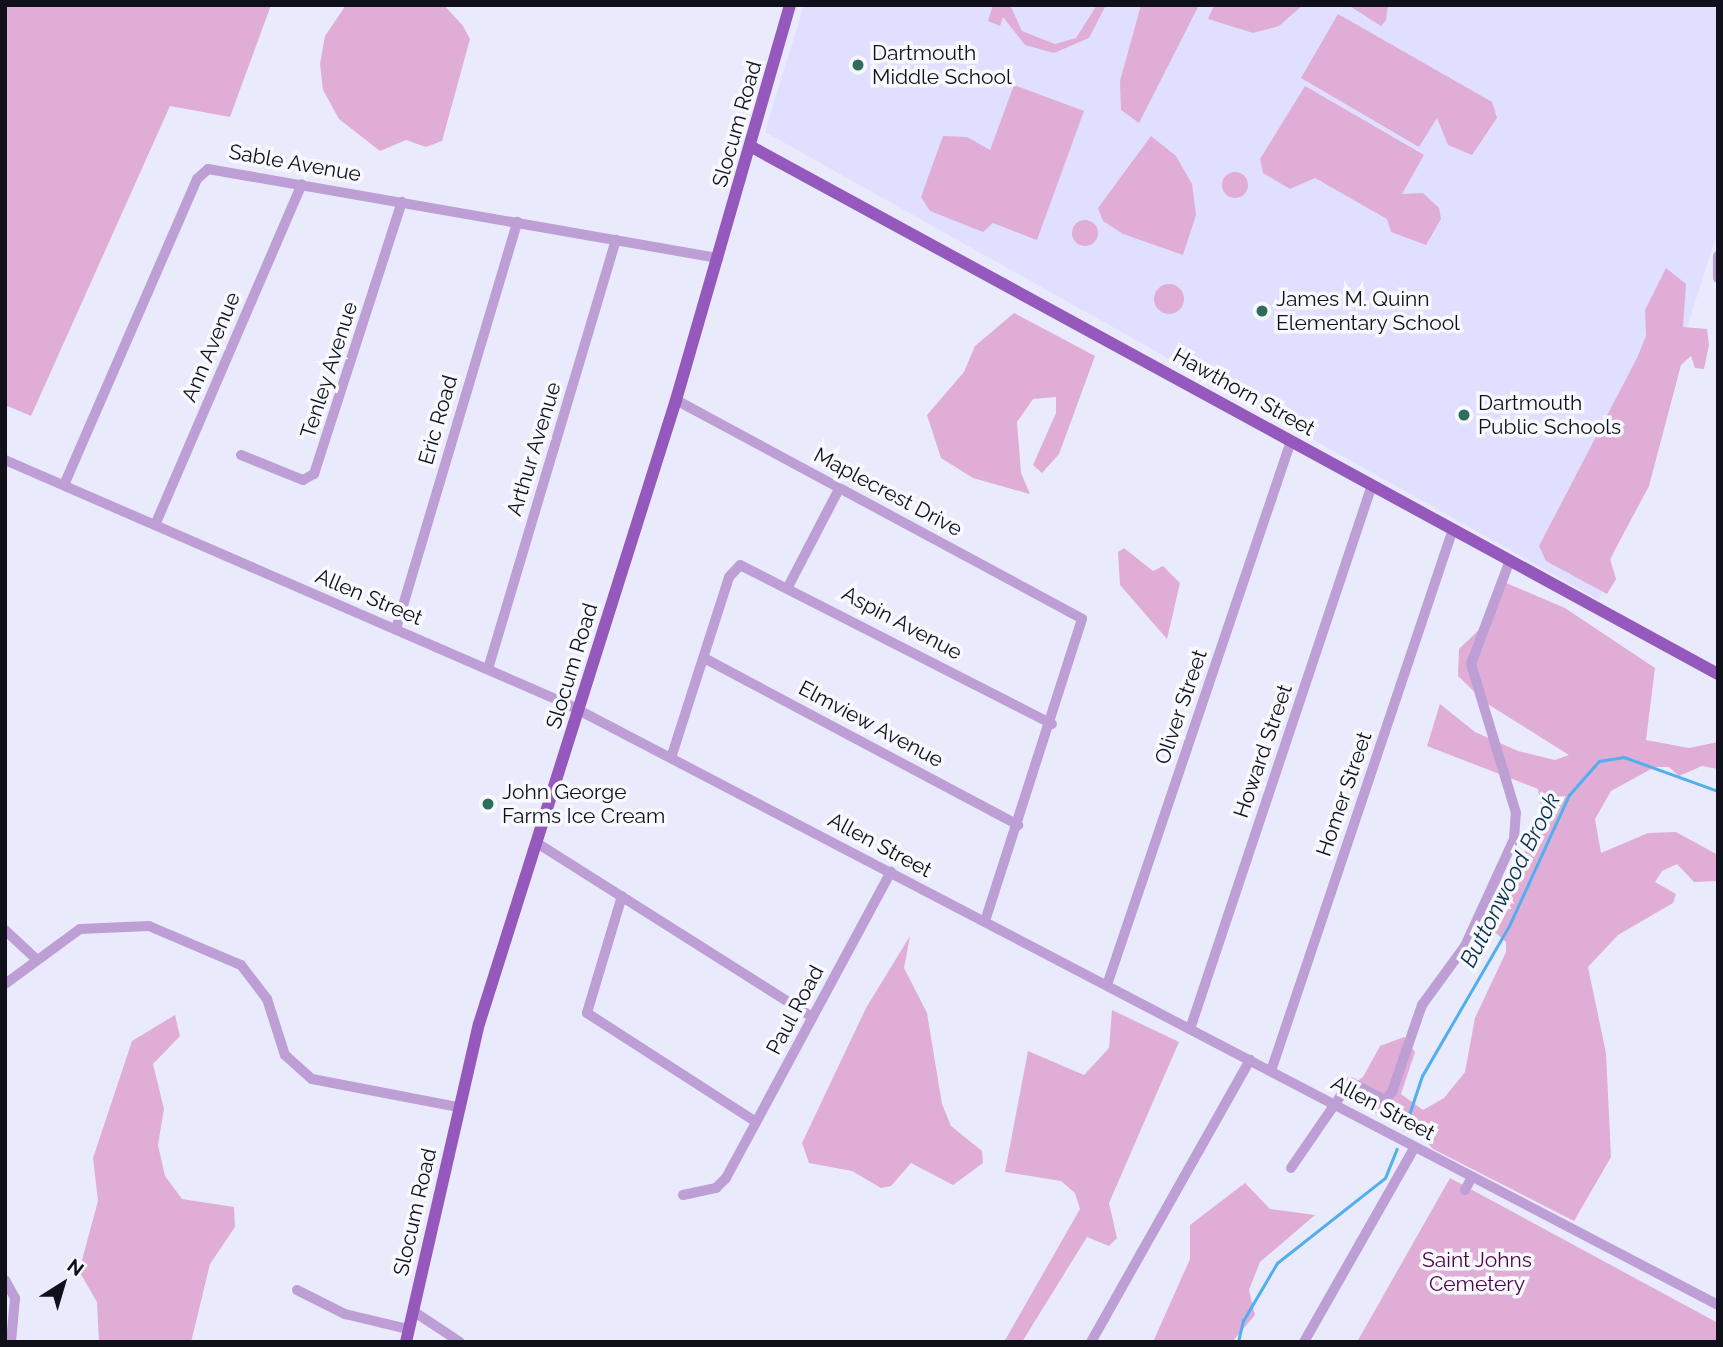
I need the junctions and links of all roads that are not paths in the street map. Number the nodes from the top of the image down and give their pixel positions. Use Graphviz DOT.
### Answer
graph roads {
  1 [pos="790,5"];
  2 [pos="750,146"];
  3 [pos="302,184"];
  4 [pos="402,202"];
  5 [pos="517,222"];
  6 [pos="616,240"];
  7 [pos="1718,256"];
  8 [pos="718,258"];
  9 [pos="1718,278"];
  10 [pos="676,400"];
  11 [pos="1291,440"];
  12 [pos="241,455"];
  13 [pos="5,460"];
  14 [pos="64,485"];
  15 [pos="1372,485"];
  16 [pos="839,489"];
  17 [pos="155,525"];
  18 [pos="1453,529"];
  19 [pos="1510,560"];
  20 [pos="789,585"];
  21 [pos="396,629"];
  22 [pos="704,658"];
  23 [pos="488,669"];
  24 [pos="1718,674"];
  25 [pos="578,710"];
  26 [pos="1052,724"];
  27 [pos="671,758"];
  28 [pos="1018,825"];
  29 [pos="537,843"];
  30 [pos="891,872"];
  31 [pos="622,896"];
  32 [pos="985,921"];
  33 [pos="5,930"];
  34 [pos="36,959"];
  35 [pos="5,984"];
  36 [pos="1107,985"];
  37 [pos="812,1017"];
  38 [pos="1190,1029"];
  39 [pos="1250,1060"];
  40 [pos="1270,1071"];
  41 [pos="1331,1102"];
  42 [pos="458,1107"];
  43 [pos="756,1122"];
  44 [pos="1415,1147"];
  45 [pos="1291,1168"];
  46 [pos="1472,1177"];
  47 [pos="1465,1190"];
  48 [pos="682,1195"];
  49 [pos="5,1280"];
  50 [pos="297,1290"];
  51 [pos="1718,1305"];
  52 [pos="413,1311"];
  53 [pos="407,1335"];
  54 [pos="11,1342"];
  55 [pos="460,1342"];
  56 [pos="1091,1342"];
  57 [pos="1304,1342"];
  1 -- 2 [label="main road, Slocum Road"];
  2 -- 8 [label="main road, Slocum Road"];
  2 -- 11 [label="main road, Hawthorn Street"];
  3 -- 4 [label="street, Sable Avenue"];
  3 -- 14 [label="street, Sable Avenue"];
  3 -- 17 [label="street, Ann Avenue"];
  4 -- 5 [label="street, Sable Avenue"];
  4 -- 12 [label="street, Tenley Avenue"];
  5 -- 6 [label="street, Sable Avenue"];
  5 -- 21 [label="street, Eric Road"];
  6 -- 8 [label="street, Sable Avenue"];
  6 -- 23 [label="street, Arthur Avenue"];
  7 -- 9 [label="street"];
  8 -- 10 [label="main road, Slocum Road"];
  10 -- 16 [label="street, Maplecrest Drive"];
  10 -- 25 [label="main road, Slocum Road"];
  11 -- 15 [label="main road, Hawthorn Street"];
  11 -- 36 [label="street, Oliver Street"];
  13 -- 14 [label="street, Allen Street"];
  14 -- 17 [label="street, Allen Street"];
  15 -- 18 [label="main road, Hawthorn Street"];
  15 -- 38 [label="street, Howard Street"];
  16 -- 20 [label="street"];
  16 -- 26 [label="street, Maplecrest Drive"];
  17 -- 21 [label="street, Allen Street"];
  18 -- 19 [label="main road, Hawthorn Street"];
  18 -- 40 [label="street, Homer Street"];
  19 -- 24 [label="main road, Hawthorn Street"];
  19 -- 41 [label="street"];
  20 -- 22 [label="street, Aspin Avenue"];
  20 -- 26 [label="street, Aspin Avenue"];
  21 -- 23 [label="street, Allen Street"];
  22 -- 27 [label="street"];
  22 -- 28 [label="street, Elmview Avenue"];
  23 -- 25 [label="street, Allen Street"];
  25 -- 27 [label="street, Allen Street"];
  25 -- 29 [label="main road, Slocum Road"];
  26 -- 28 [label="street"];
  27 -- 30 [label="street, Allen Street"];
  28 -- 32 [label="street"];
  29 -- 31 [label="street"];
  29 -- 42 [label="main road, Slocum Road"];
  30 -- 32 [label="street, Allen Street"];
  30 -- 37 [label="street, Paul Road"];
  31 -- 37 [label="street"];
  31 -- 43 [label="street"];
  32 -- 36 [label="street, Allen Street"];
  33 -- 34 [label="street"];
  34 -- 35 [label="street"];
  34 -- 42 [label="street"];
  36 -- 38 [label="street, Allen Street"];
  37 -- 43 [label="street, Paul Road"];
  38 -- 39 [label="street, Allen Street"];
  39 -- 40 [label="street, Allen Street"];
  39 -- 56 [label="street"];
  40 -- 41 [label="street, Allen Street"];
  41 -- 44 [label="street, Allen Street"];
  41 -- 45 [label="street"];
  42 -- 52 [label="main road, Slocum Road"];
  43 -- 48 [label="street, Paul Road"];
  44 -- 46 [label="street, Allen Street"];
  44 -- 57 [label="street"];
  46 -- 47 [label="street"];
  46 -- 51 [label="street, Allen Street"];
  49 -- 54 [label="street"];
  50 -- 53 [label="street"];
  52 -- 53 [label="main road, Slocum Road"];
  52 -- 55 [label="street"];
}
